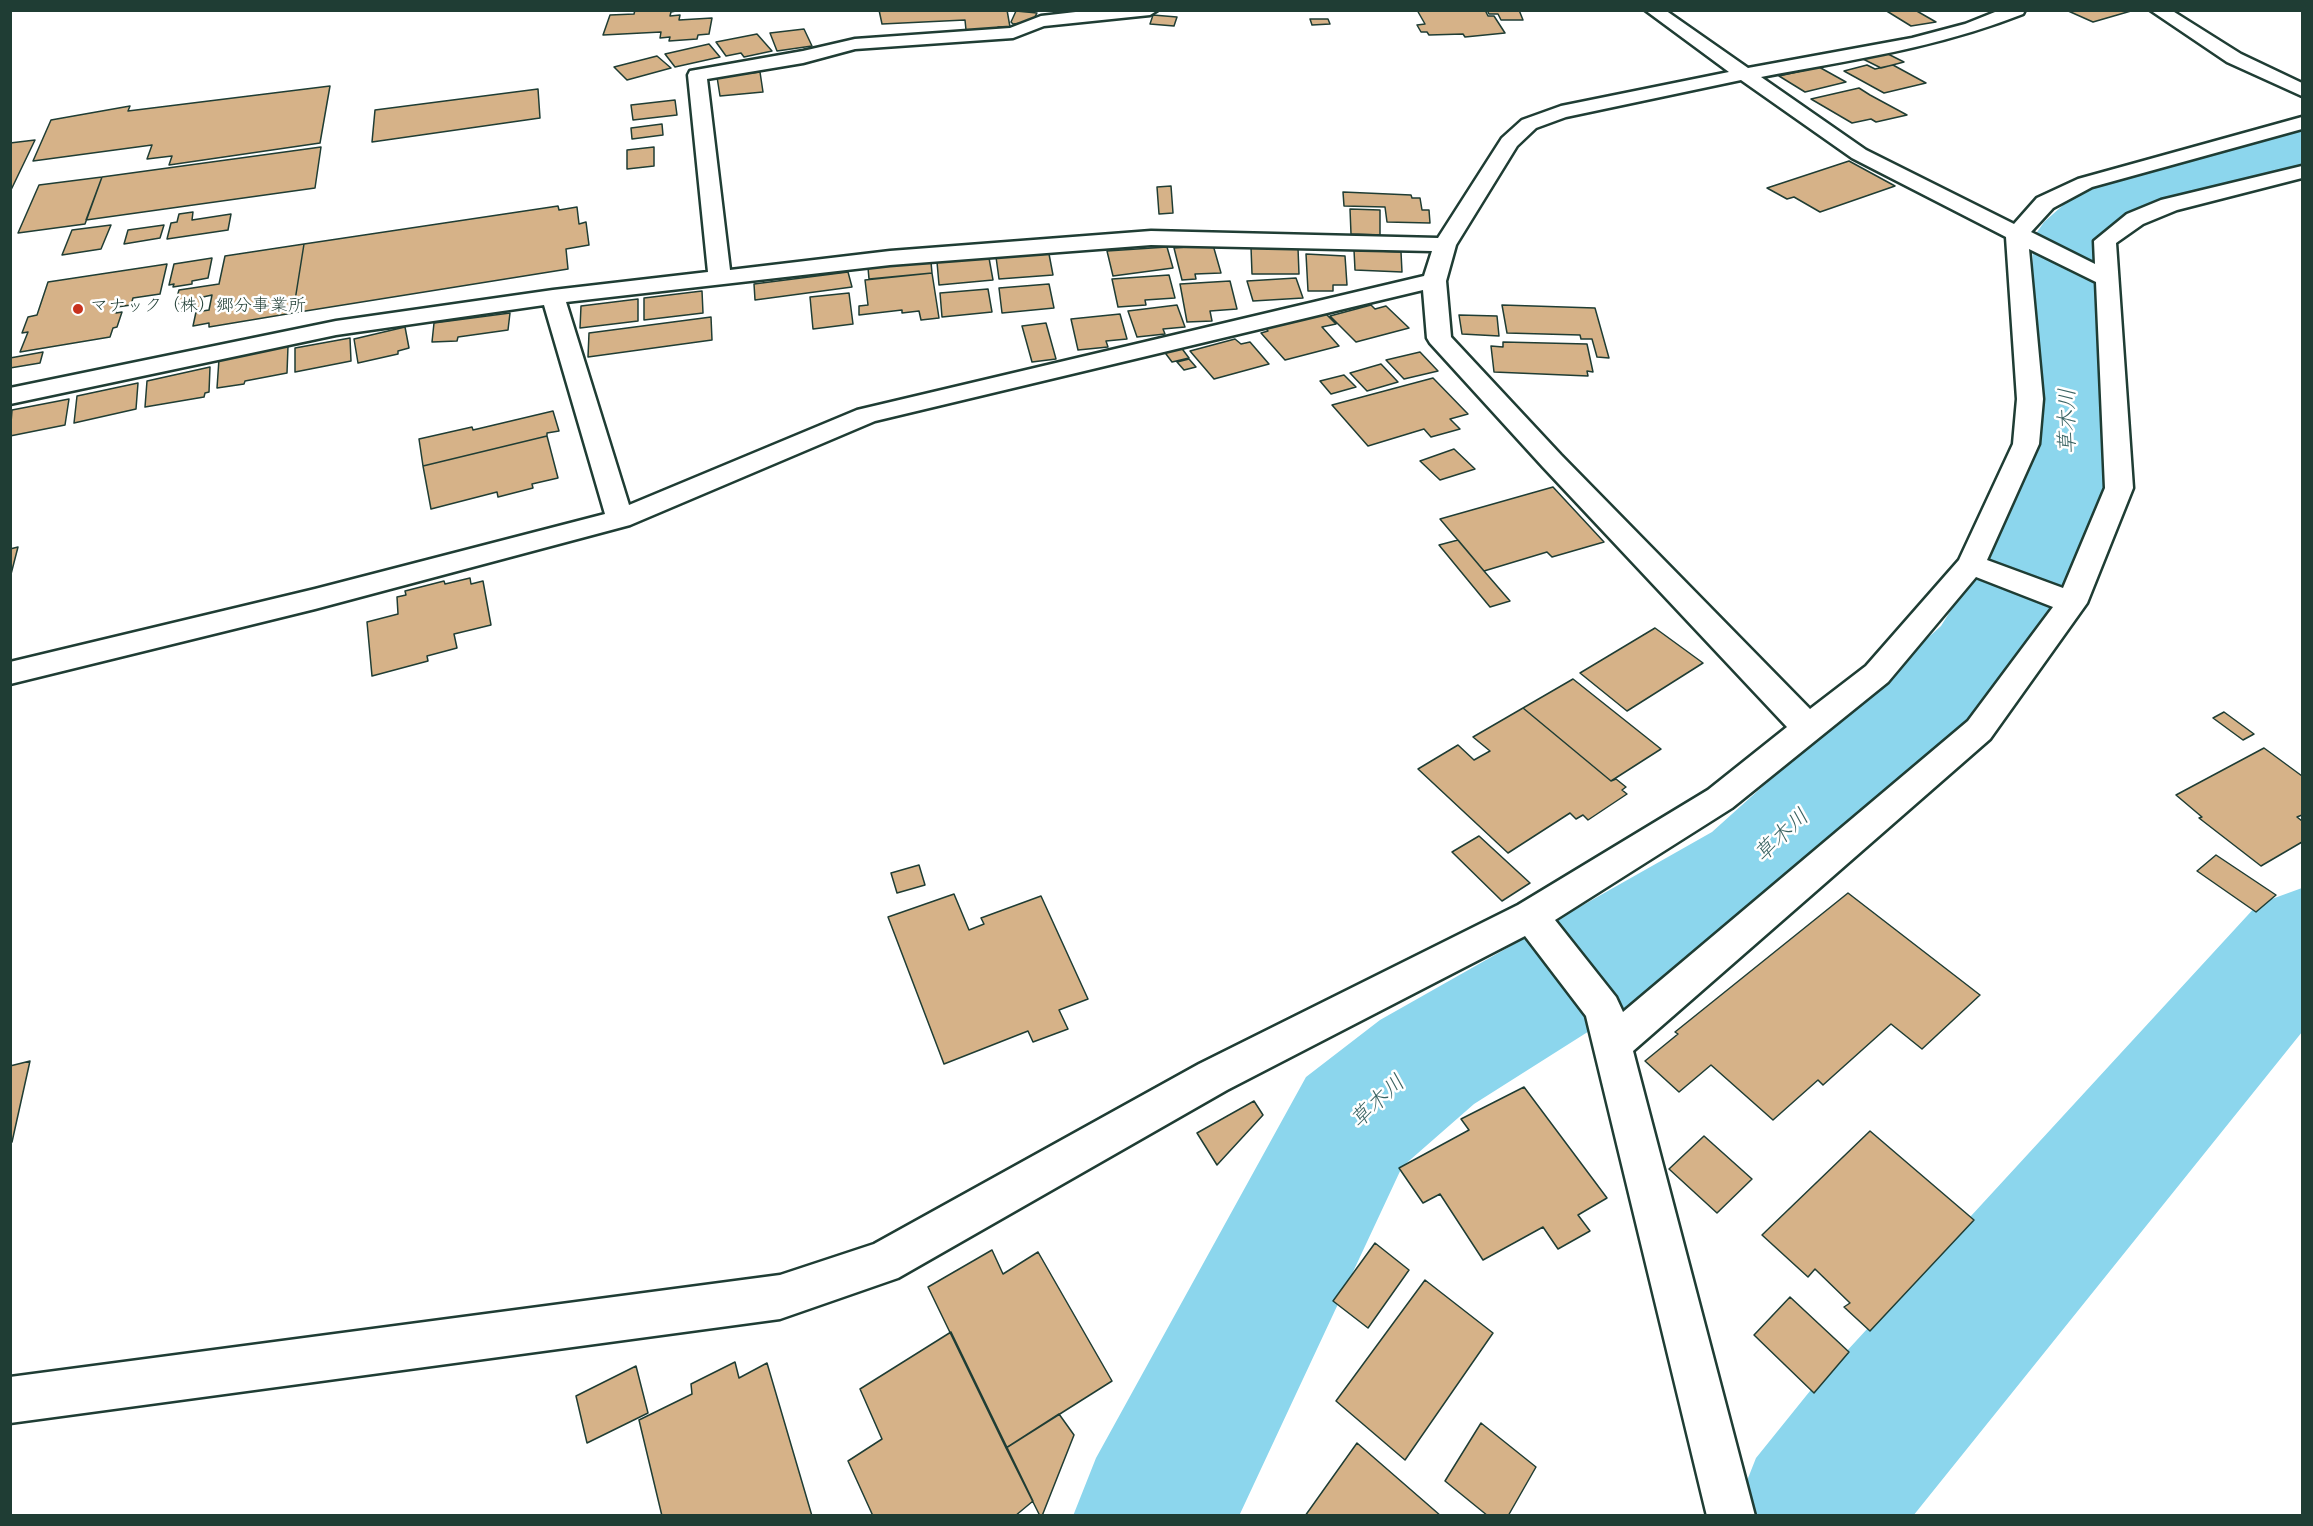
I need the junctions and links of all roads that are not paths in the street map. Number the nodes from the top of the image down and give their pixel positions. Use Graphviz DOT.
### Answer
graph roads {
  1 [pos="1150,10"];
  2 [pos="1653,10"];
  3 [pos="2017,10"];
  4 [pos="2158,10"];
  5 [pos="1744,74"];
  6 [pos="2302,90"];
  7 [pos="2302,123"];
  8 [pos="2302,171"];
  9 [pos="2023,237"];
  10 [pos="1445,245"];
  11 [pos="2095,273"];
  12 [pos="720,278"];
  13 [pos="1434,281"];
  14 [pos="553,297"];
  15 [pos="10,396"];
  16 [pos="620,519"];
  17 [pos="1980,568"];
  18 [pos="2061,599"];
  19 [pos="10,673"];
  20 [pos="1808,728"];
  21 [pos="1540,926"];
  22 [pos="1608,1027"];
  23 [pos="10,1400"];
  24 [pos="1731,1515"];
  1 -- 12 [label="street"];
  2 -- 5 [label="street"];
  3 -- 5 [label="street"];
  4 -- 6 [label="street"];
  5 -- 9 [label="street"];
  5 -- 10 [label="street"];
  7 -- 9 [label="street"];
  8 -- 11 [label="street"];
  9 -- 11 [label="street"];
  9 -- 17 [label="street"];
  10 -- 12 [label="street"];
  10 -- 13 [label="street"];
  11 -- 18 [label="street"];
  12 -- 14 [label="street"];
  13 -- 16 [label="street"];
  13 -- 20 [label="street"];
  14 -- 15 [label="street"];
  14 -- 16 [label="street"];
  16 -- 19 [label="street"];
  17 -- 18 [label="street"];
  17 -- 20 [label="street"];
  18 -- 22 [label="street"];
  20 -- 21 [label="street"];
  21 -- 22 [label="street"];
  21 -- 23 [label="street"];
  22 -- 24 [label="street"];
}
